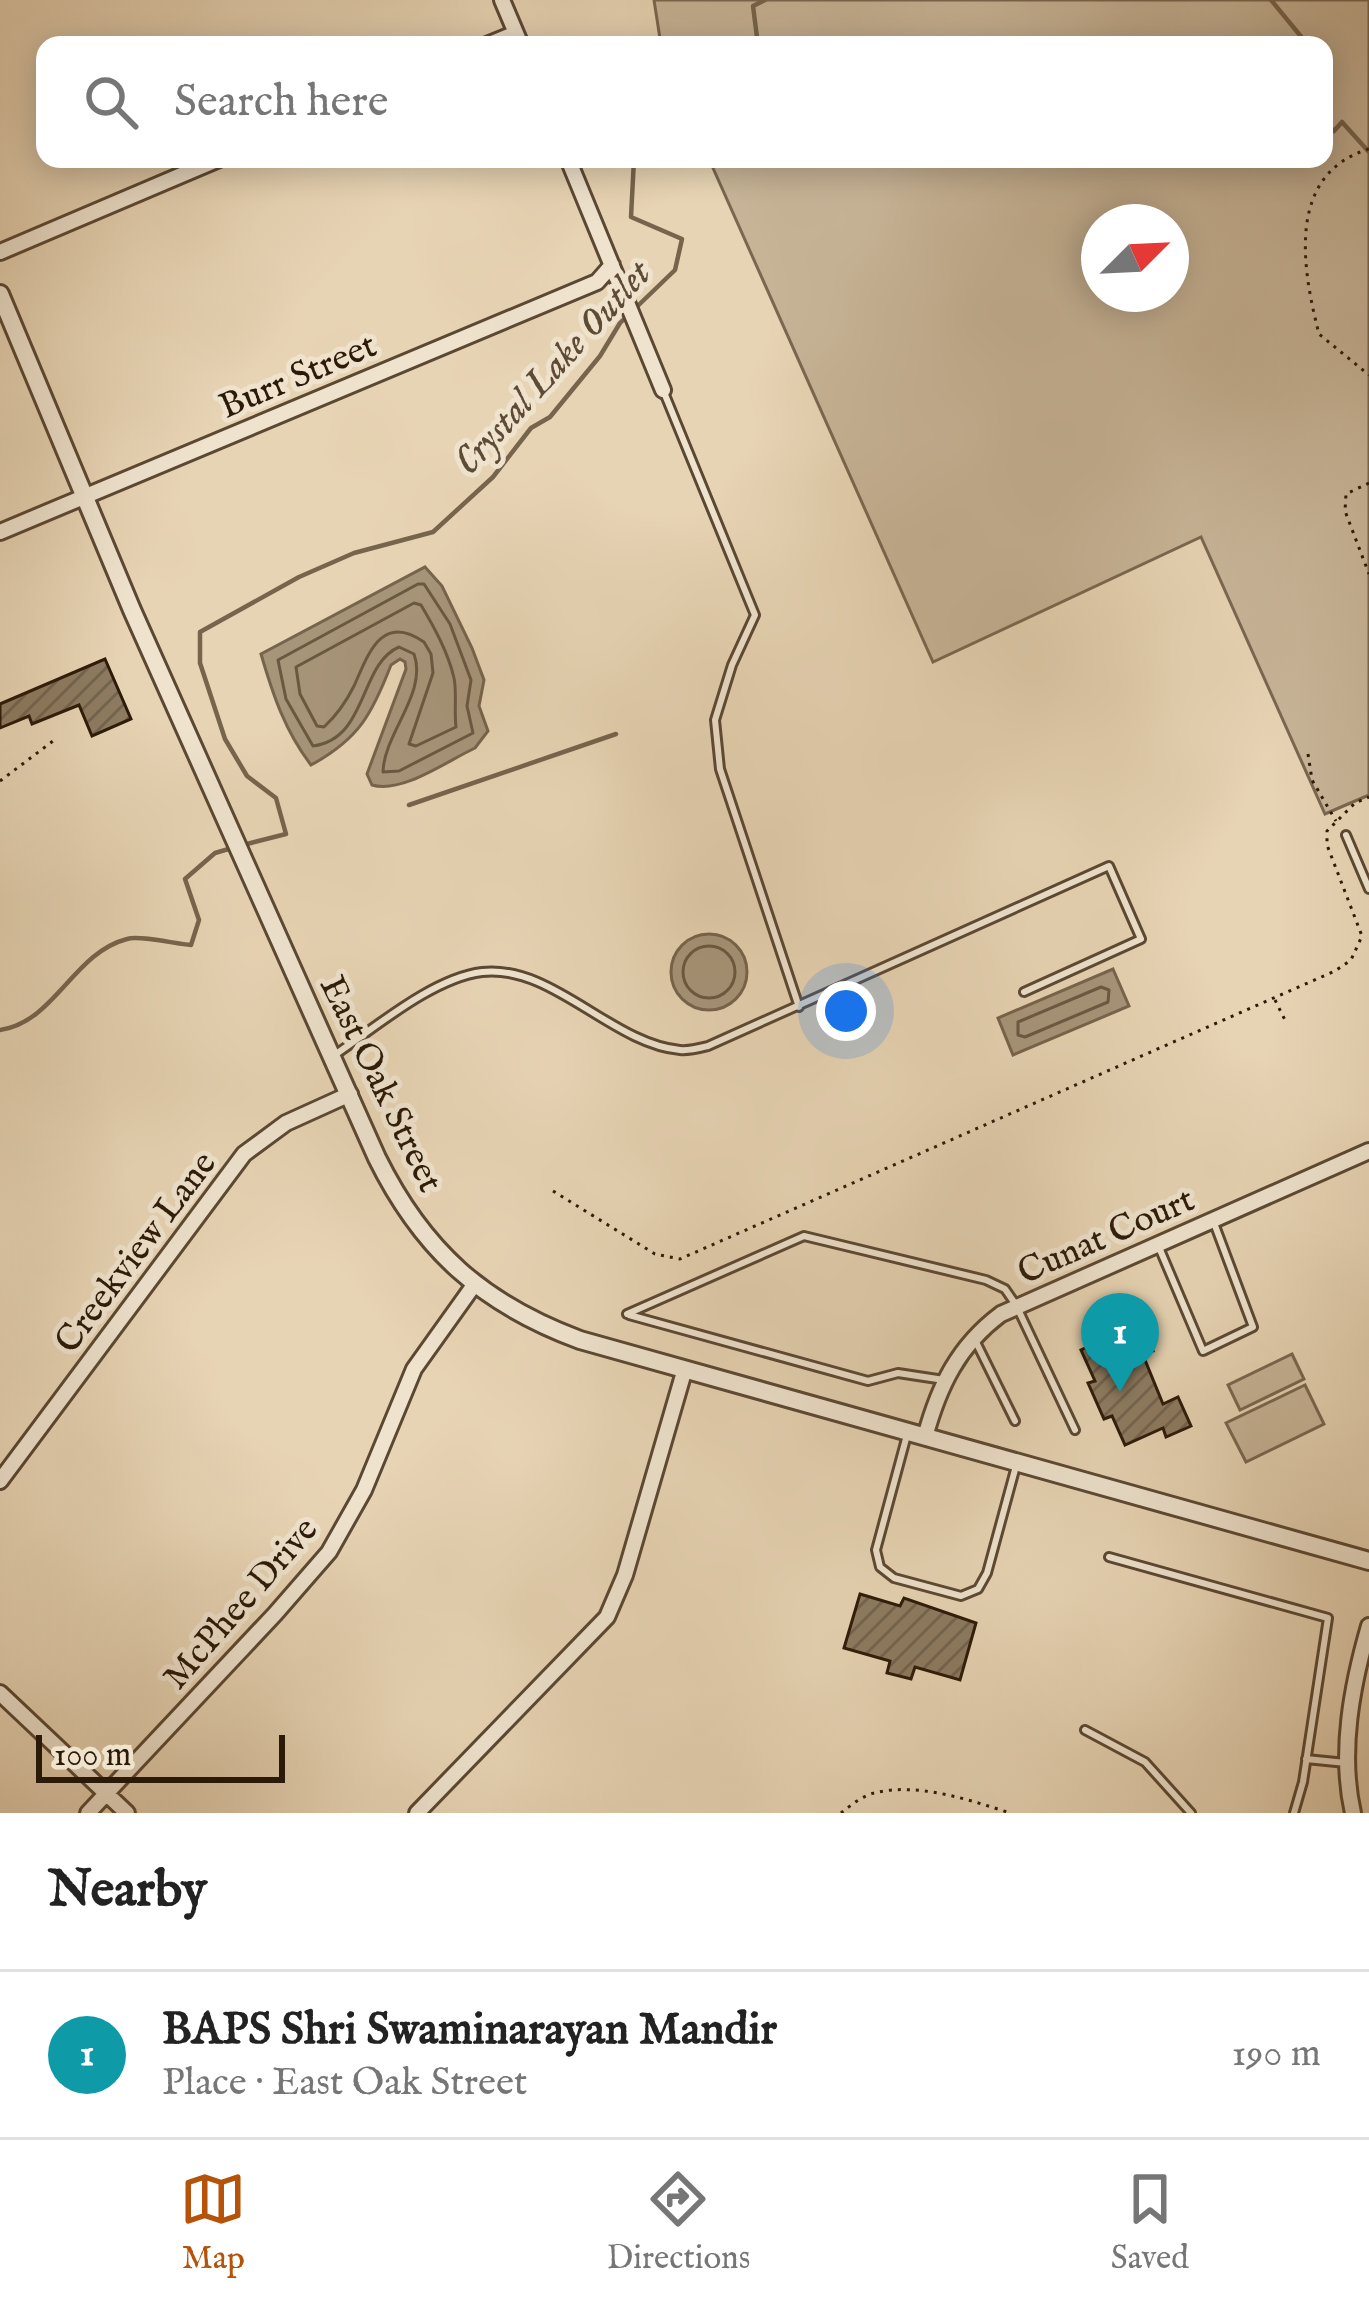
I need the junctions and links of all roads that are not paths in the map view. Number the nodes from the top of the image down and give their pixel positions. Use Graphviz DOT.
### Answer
graph roads {
  1 [pos="502,0"];
  2 [pos="518,36"];
  3 [pos="198,168"];
  4 [pos="572,168"];
  5 [pos="0,252"];
  6 [pos="612,265"];
  7 [pos="0,294"];
  8 [pos="663,390"];
  9 [pos="85,495"];
  10 [pos="0,532"];
  11 [pos="1346,835"];
  12 [pos="1369,889"];
  13 [pos="1024,992"];
  14 [pos="799,1007"];
  15 [pos="332,1056"];
  16 [pos="350,1094"];
  17 [pos="1369,1151"];
  18 [pos="1213,1220"];
  19 [pos="1158,1244"];
  20 [pos="474,1285"];
  21 [pos="1016,1305"];
  22 [pos="973,1336"];
  23 [pos="683,1372"];
  24 [pos="944,1380"];
  25 [pos="1015,1421"];
  26 [pos="1075,1430"];
  27 [pos="916,1434"];
  28 [pos="1016,1464"];
  29 [pos="0,1481"];
  30 [pos="1109,1557"];
  31 [pos="1369,1561"];
  32 [pos="1369,1626"];
  33 [pos="0,1693"];
  34 [pos="1085,1730"];
  35 [pos="1306,1760"];
  36 [pos="1346,1763"];
  37 [pos="107,1794"];
  38 [pos="88,1813"];
  39 [pos="127,1813"];
  40 [pos="417,1813"];
  41 [pos="1191,1813"];
  42 [pos="1294,1813"];
  43 [pos="1353,1813"];
  1 -- 2 [label="street"];
  3 -- 5 [label="street"];
  4 -- 6 [label="street"];
  6 -- 8 [label="street"];
  6 -- 9 [label="street, Burr Street"];
  7 -- 9 [label="street, East Oak Street"];
  8 -- 14 [label="lane"];
  9 -- 10 [label="street, Burr Street"];
  9 -- 15 [label="street, East Oak Street"];
  11 -- 12 [label="lane"];
  13 -- 14 [label="lane"];
  14 -- 15 [label="lane"];
  15 -- 16 [label="street, East Oak Street"];
  16 -- 20 [label="street, East Oak Street"];
  16 -- 29 [label="street, Creekview Lane"];
  17 -- 18 [label="street, Cunat Court"];
  18 -- 19 [label="street, Cunat Court"];
  18 -- 19 [label="lane"];
  19 -- 21 [label="street, Cunat Court"];
  20 -- 23 [label="street, East Oak Street"];
  20 -- 37 [label="street, McPhee Drive"];
  21 -- 22 [label="street, Cunat Court"];
  21 -- 24 [label="lane"];
  21 -- 26 [label="lane"];
  22 -- 24 [label="street, Cunat Court"];
  22 -- 25 [label="lane"];
  23 -- 27 [label="street, East Oak Street"];
  23 -- 40 [label="street"];
  24 -- 27 [label="street, Cunat Court"];
  27 -- 28 [label="street, East Oak Street"];
  27 -- 28 [label="lane"];
  28 -- 31 [label="street, East Oak Street"];
  30 -- 35 [label="lane"];
  32 -- 36 [label="street"];
  33 -- 37 [label="street"];
  34 -- 41 [label="lane"];
  35 -- 36 [label="lane"];
  35 -- 42 [label="lane"];
  36 -- 43 [label="street"];
  37 -- 38 [label="street, McPhee Drive"];
  37 -- 39 [label="street"];
}
